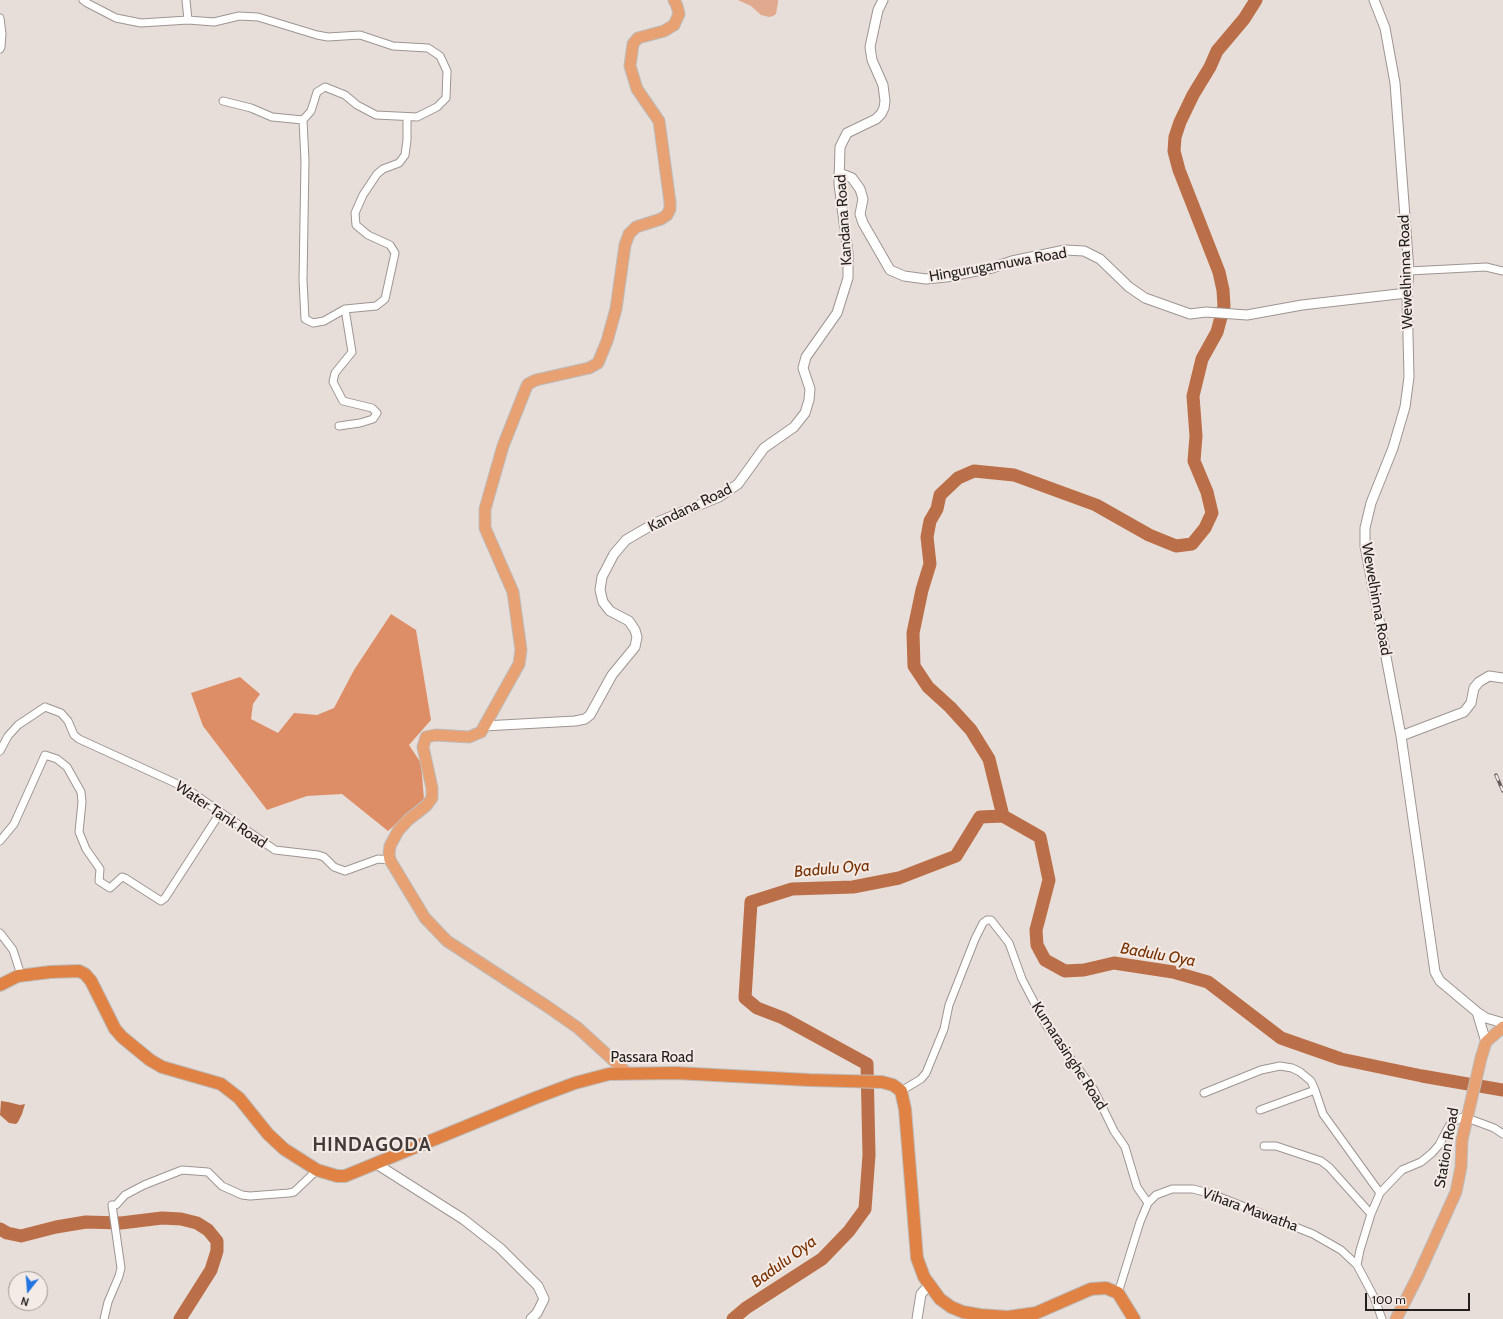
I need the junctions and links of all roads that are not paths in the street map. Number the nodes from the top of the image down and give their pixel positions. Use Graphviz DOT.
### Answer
graph roads {
  1 [pos="84,0"];
  2 [pos="186,0"];
  3 [pos="674,0"];
  4 [pos="883,0"];
  5 [pos="1374,0"];
  6 [pos="0,18"];
  7 [pos="188,20"];
  8 [pos="0,48"];
  9 [pos="223,101"];
  10 [pos="407,117"];
  11 [pos="303,120"];
  12 [pos="839,173"];
  13 [pos="1409,271"];
  14 [pos="1503,271"];
  15 [pos="1407,293"];
  16 [pos="345,309"];
  17 [pos="339,426"];
  18 [pos="1503,678"];
  19 [pos="484,726"];
  20 [pos="1402,736"];
  21 [pos="0,751"];
  22 [pos="220,813"];
  23 [pos="0,841"];
  24 [pos="390,860"];
  25 [pos="0,933"];
  26 [pos="21,975"];
  27 [pos="0,985"];
  28 [pos="1477,1012"];
  29 [pos="1503,1023"];
  30 [pos="1503,1027"];
  31 [pos="1486,1042"];
  32 [pos="626,1072"];
  33 [pos="1315,1090"];
  34 [pos="901,1091"];
  35 [pos="1204,1093"];
  36 [pos="1260,1110"];
  37 [pos="1468,1115"];
  38 [pos="1503,1134"];
  39 [pos="1264,1146"];
  40 [pos="375,1163"];
  41 [pos="317,1170"];
  42 [pos="1380,1193"];
  43 [pos="1148,1203"];
  44 [pos="1371,1214"];
  45 [pos="1357,1265"];
  46 [pos="929,1286"];
  47 [pos="1118,1293"];
  48 [pos="104,1319"];
  49 [pos="531,1319"];
  50 [pos="917,1319"];
  51 [pos="1134,1319"];
  52 [pos="1382,1319"];
  53 [pos="1396,1319"];
  1 -- 7 [label="street"];
  2 -- 7 [label="street"];
  3 -- 19 [label="main road"];
  4 -- 12 [label="street, Kandana Road"];
  5 -- 13 [label="street, Wewelhinna Road"];
  6 -- 8 [label="street"];
  7 -- 10 [label="street"];
  9 -- 11 [label="street"];
  10 -- 11 [label="street"];
  10 -- 16 [label="street"];
  11 -- 16 [label="street"];
  12 -- 15 [label="street, Hingurugamuwa Road"];
  12 -- 19 [label="street, Kandana Road"];
  13 -- 14 [label="street"];
  13 -- 15 [label="street, Wewelhinna Road"];
  15 -- 20 [label="street, Wewelhinna Road"];
  16 -- 17 [label="street"];
  18 -- 20 [label="street"];
  19 -- 24 [label="main road"];
  20 -- 28 [label="street, Wewelhinna Road"];
  21 -- 22 [label="street, Water Tank Road"];
  22 -- 23 [label="street"];
  22 -- 24 [label="street, Water Tank Road"];
  24 -- 32 [label="main road"];
  25 -- 26 [label="street"];
  26 -- 27 [label="highway, Passara Road"];
  26 -- 41 [label="highway, Passara Road"];
  28 -- 29 [label="street, Wewelhinna Road"];
  28 -- 31 [label="street"];
  30 -- 31 [label="main road"];
  31 -- 37 [label="main road, Station Road"];
  32 -- 34 [label="highway, Passara Road"];
  32 -- 40 [label="highway, Passara Road"];
  33 -- 35 [label="street"];
  33 -- 36 [label="street"];
  33 -- 42 [label="street"];
  34 -- 43 [label="street, Kumarasinghe Road"];
  34 -- 46 [label="highway"];
  37 -- 38 [label="street"];
  37 -- 42 [label="street"];
  37 -- 53 [label="main road, Station Road"];
  39 -- 44 [label="street"];
  40 -- 41 [label="highway, Passara Road"];
  40 -- 49 [label="street"];
  41 -- 48 [label="street"];
  42 -- 44 [label="street"];
  43 -- 45 [label="street, Vihara Mawatha"];
  43 -- 47 [label="street"];
  44 -- 45 [label="street"];
  45 -- 52 [label="street, Vihara Mawatha"];
  46 -- 47 [label="highway"];
  46 -- 50 [label="street"];
  47 -- 51 [label="highway"];
}
